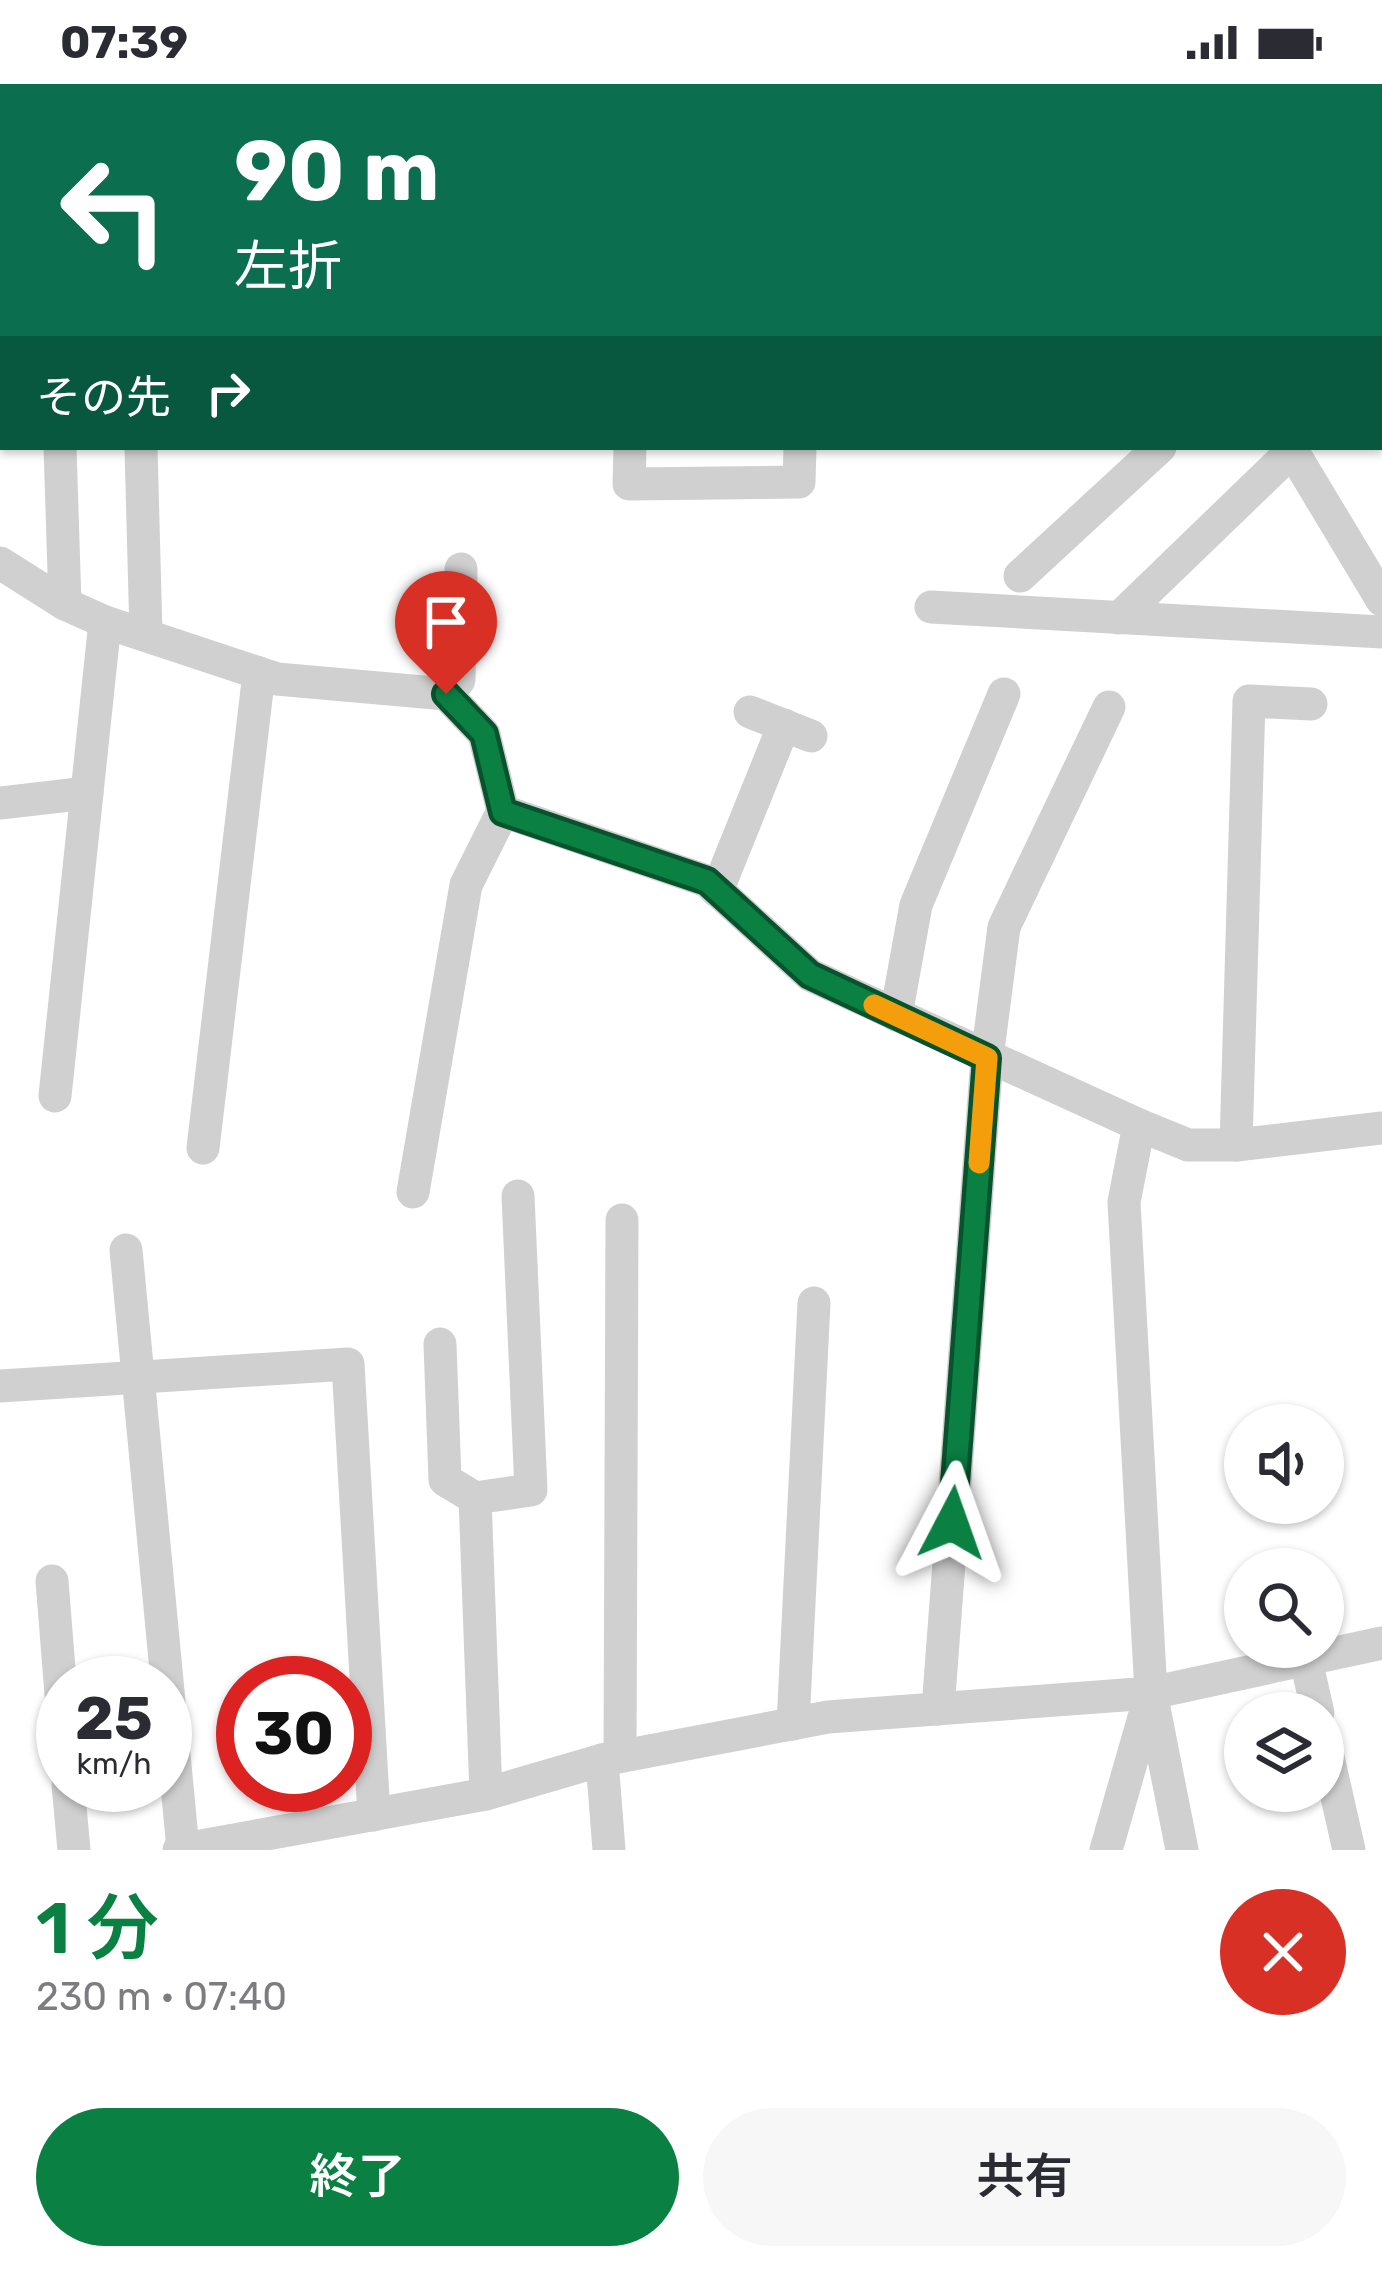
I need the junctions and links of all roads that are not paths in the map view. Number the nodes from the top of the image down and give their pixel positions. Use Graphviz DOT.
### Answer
graph roads {
  1 [pos="60,450"];
  2 [pos="141,450"];
  3 [pos="630,450"];
  4 [pos="800,450"];
  5 [pos="1157,450"];
  6 [pos="1290,450"];
  7 [pos="1292,450"];
  8 [pos="0,563"];
  9 [pos="461,569"];
  10 [pos="1020,576"];
  11 [pos="1382,600"];
  12 [pos="65,604"];
  13 [pos="932,607"];
  14 [pos="1119,618"];
  15 [pos="105,622"];
  16 [pos="1382,632"];
  17 [pos="146,635"];
  18 [pos="259,673"];
  19 [pos="446,694"];
  20 [pos="1004,694"];
  21 [pos="1311,704"];
  22 [pos="1108,707"];
  23 [pos="750,712"];
  24 [pos="87,793"];
  25 [pos="0,802"];
  26 [pos="503,812"];
  27 [pos="717,890"];
  28 [pos="896,1015"];
  29 [pos="987,1058"];
  30 [pos="55,1096"];
  31 [pos="1139,1125"];
  32 [pos="1382,1128"];
  33 [pos="1236,1144"];
  34 [pos="203,1148"];
  35 [pos="413,1192"];
  36 [pos="518,1196"];
  37 [pos="622,1220"];
  38 [pos="127,1250"];
  39 [pos="814,1304"];
  40 [pos="440,1343"];
  41 [pos="139,1381"];
  42 [pos="0,1387"];
  43 [pos="475,1498"];
  44 [pos="52,1581"];
  45 [pos="1382,1643"];
  46 [pos="1344,1649"];
  47 [pos="58,1656"];
  48 [pos="1255,1668"];
  49 [pos="1151,1693"];
  50 [pos="938,1709"];
  51 [pos="793,1724"];
  52 [pos="611,1758"];
  53 [pos="486,1794"];
  54 [pos="70,1812"];
  55 [pos="1340,1812"];
  56 [pos="374,1814"];
  57 [pos="254,1843"];
  58 [pos="74,1850"];
  59 [pos="181,1850"];
  60 [pos="609,1850"];
  61 [pos="1106,1850"];
  62 [pos="1183,1850"];
  63 [pos="1349,1850"];
  1 -- 12 [label="street"];
  2 -- 17 [label="street"];
  3 -- 4 [label="street"];
  5 -- 10 [label="street"];
  6 -- 14 [label="street"];
  7 -- 11 [label="street"];
  8 -- 12 [label="street"];
  9 -- 19 [label="street"];
  12 -- 15 [label="street"];
  13 -- 14 [label="street"];
  14 -- 16 [label="street"];
  15 -- 17 [label="street"];
  15 -- 24 [label="street"];
  17 -- 18 [label="street"];
  18 -- 19 [label="street"];
  18 -- 34 [label="street"];
  19 -- 26 [label="street"];
  20 -- 28 [label="street"];
  21 -- 33 [label="street"];
  22 -- 29 [label="street"];
  23 -- 27 [label="street"];
  24 -- 25 [label="street"];
  24 -- 30 [label="street"];
  26 -- 27 [label="street"];
  26 -- 35 [label="street"];
  27 -- 28 [label="street"];
  28 -- 29 [label="street"];
  29 -- 31 [label="street"];
  29 -- 50 [label="street"];
  31 -- 33 [label="street"];
  31 -- 49 [label="street"];
  32 -- 33 [label="street"];
  36 -- 43 [label="street"];
  37 -- 52 [label="street"];
  38 -- 41 [label="street"];
  39 -- 51 [label="street"];
  40 -- 43 [label="street"];
  41 -- 42 [label="street"];
  41 -- 56 [label="street"];
  41 -- 59 [label="street"];
  43 -- 53 [label="street"];
  44 -- 47 [label="street"];
  45 -- 46 [label="street"];
  48 -- 49 [label="street"];
  49 -- 50 [label="street"];
  49 -- 61 [label="street"];
  49 -- 62 [label="street"];
  50 -- 51 [label="street"];
  51 -- 52 [label="street"];
  52 -- 53 [label="street"];
  52 -- 60 [label="street"];
  53 -- 56 [label="street"];
  54 -- 58 [label="street"];
  55 -- 63 [label="street"];
  56 -- 57 [label="street"];
  57 -- 59 [label="street"];
}
